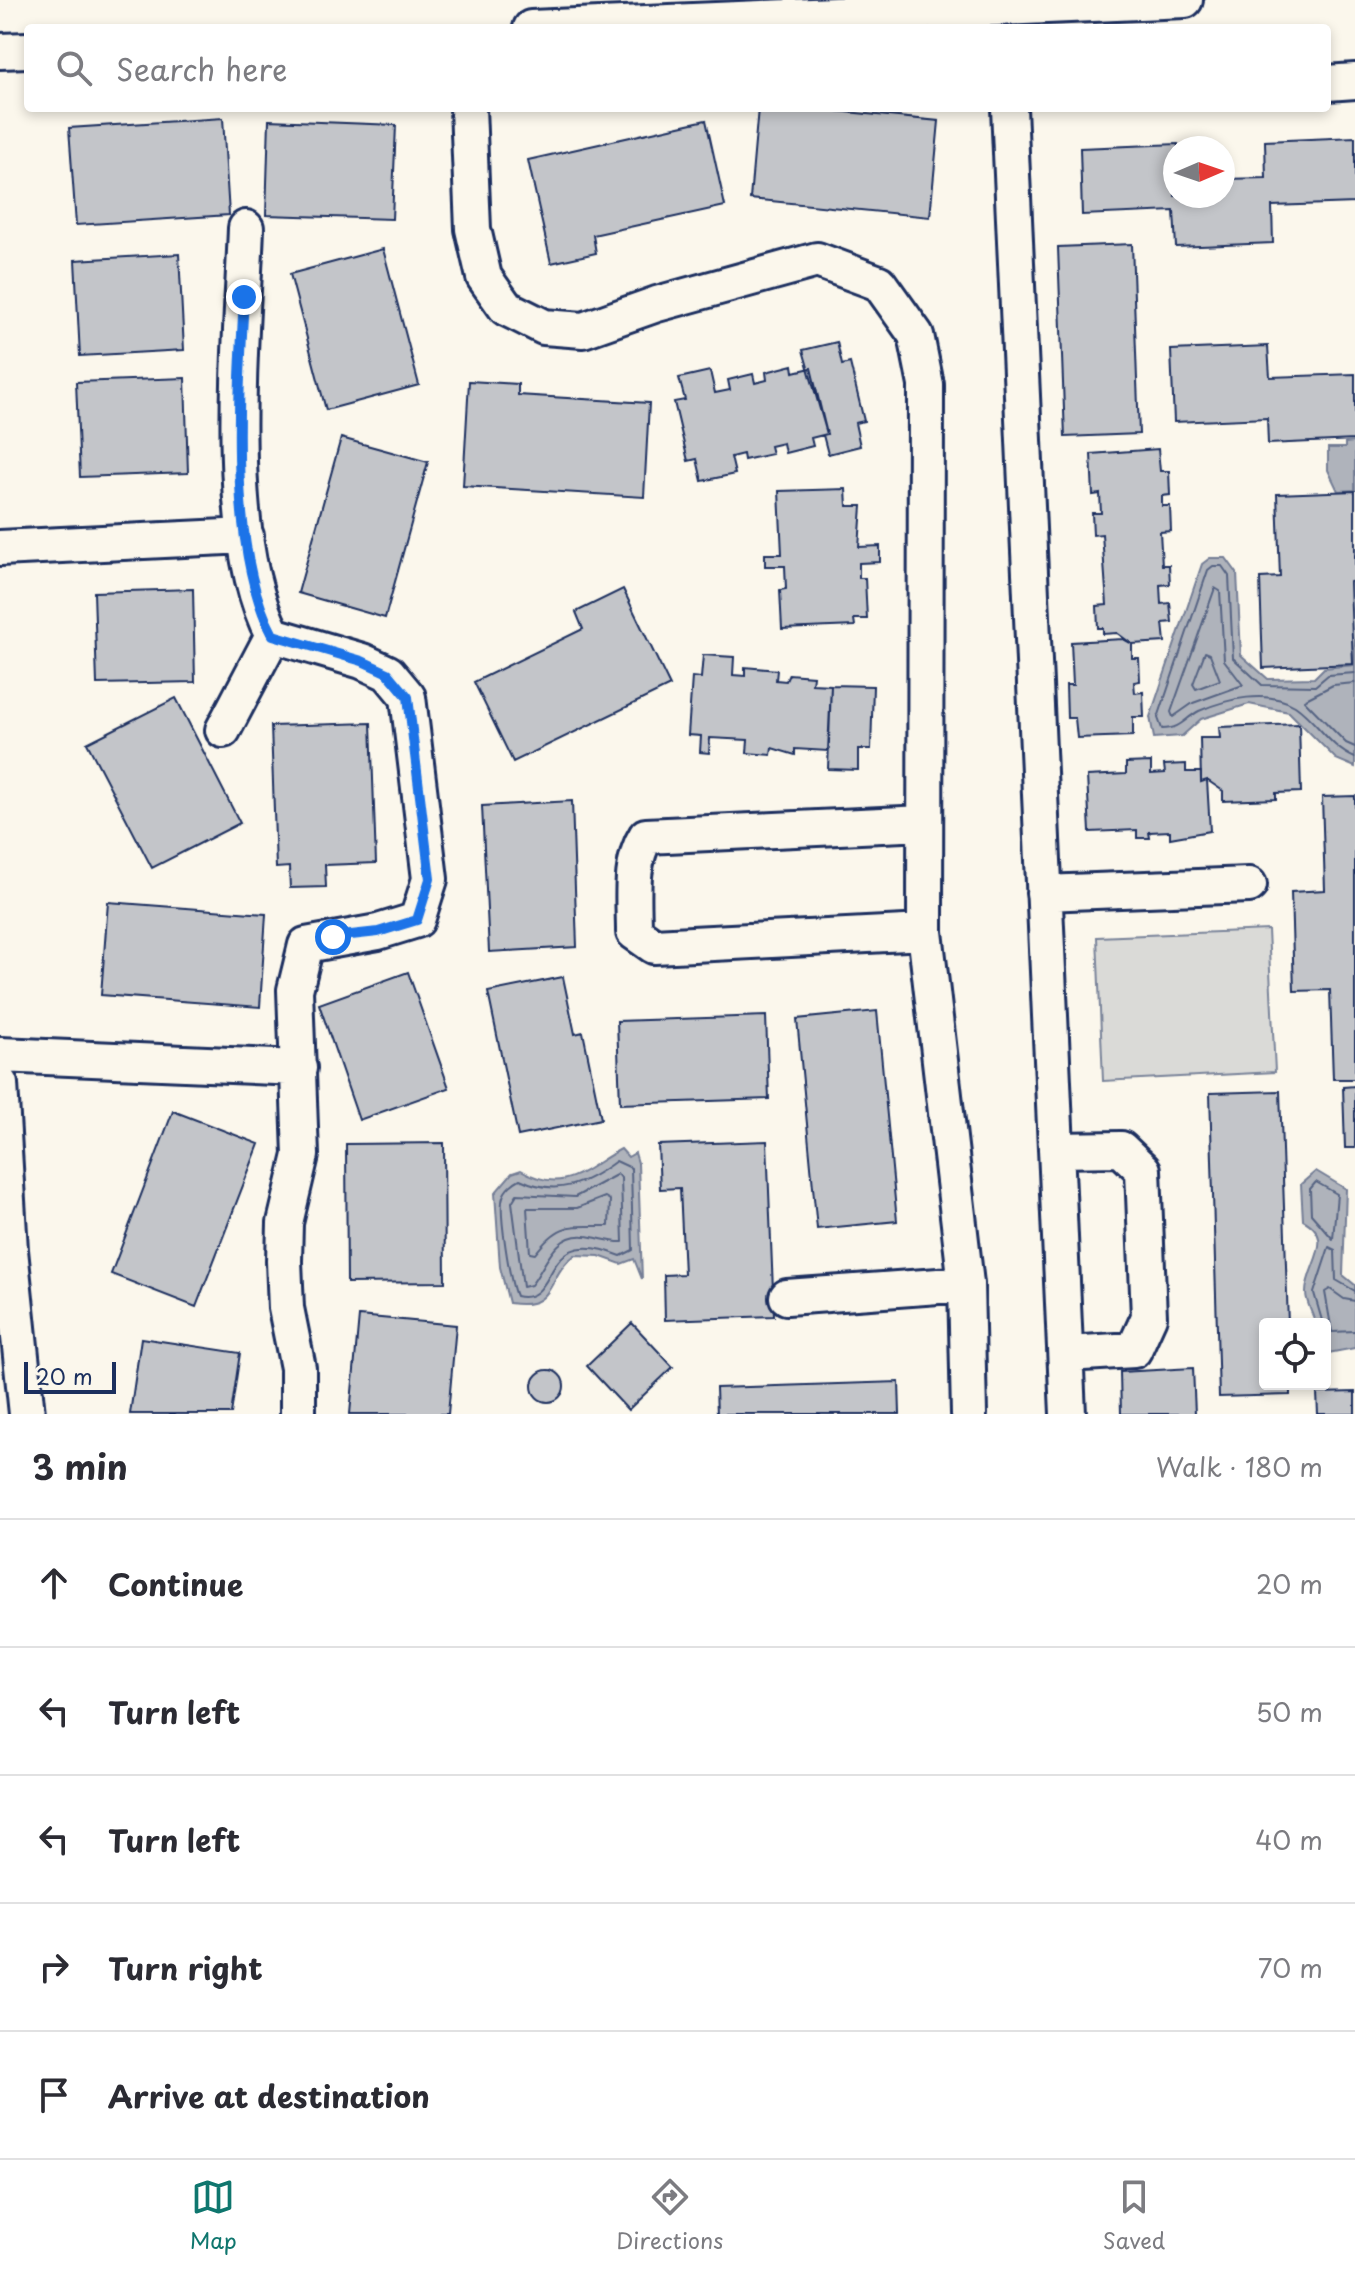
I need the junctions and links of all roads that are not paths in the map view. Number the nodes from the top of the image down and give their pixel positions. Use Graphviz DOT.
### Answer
graph roads {
  1 [pos="1185,0"];
  2 [pos="1020,18"];
  3 [pos="727,24"];
  4 [pos="24,50"];
  5 [pos="0,51"];
  6 [pos="1355,81"];
  7 [pos="1331,83"];
  8 [pos="468,112"];
  9 [pos="1009,112"];
  10 [pos="246,228"];
  11 [pos="246,536"];
  12 [pos="0,548"];
  13 [pos="273,635"];
  14 [pos="223,730"];
  15 [pos="925,823"];
  16 [pos="1249,885"];
  17 [pos="1044,893"];
  18 [pos="925,932"];
  19 [pos="0,1055"];
  20 [pos="299,1068"];
  21 [pos="0,1084"];
  22 [pos="1056,1150"];
  23 [pos="10,1250"];
  24 [pos="966,1284"];
  25 [pos="787,1297"];
  26 [pos="1066,1354"];
  27 [pos="4,1414"];
  28 [pos="27,1414"];
  29 [pos="298,1414"];
  30 [pos="969,1414"];
  31 [pos="1068,1414"];
  1 -- 2 [label="street"];
  2 -- 3 [label="street"];
  4 -- 5 [label="street"];
  6 -- 7 [label="street"];
  8 -- 15 [label="street"];
  9 -- 17 [label="street"];
  10 -- 11 [label="street"];
  11 -- 12 [label="street"];
  11 -- 13 [label="street"];
  13 -- 14 [label="street"];
  13 -- 20 [label="street"];
  15 -- 18 [label="street"];
  15 -- 18 [label="street"];
  16 -- 17 [label="street"];
  17 -- 22 [label="street"];
  18 -- 24 [label="street"];
  19 -- 20 [label="street"];
  20 -- 29 [label="street"];
  21 -- 23 [label="street"];
  22 -- 26 [label="street"];
  22 -- 26 [label="street"];
  23 -- 27 [label="street"];
  23 -- 28 [label="street"];
  24 -- 25 [label="street"];
  24 -- 30 [label="street"];
  26 -- 31 [label="street"];
}
